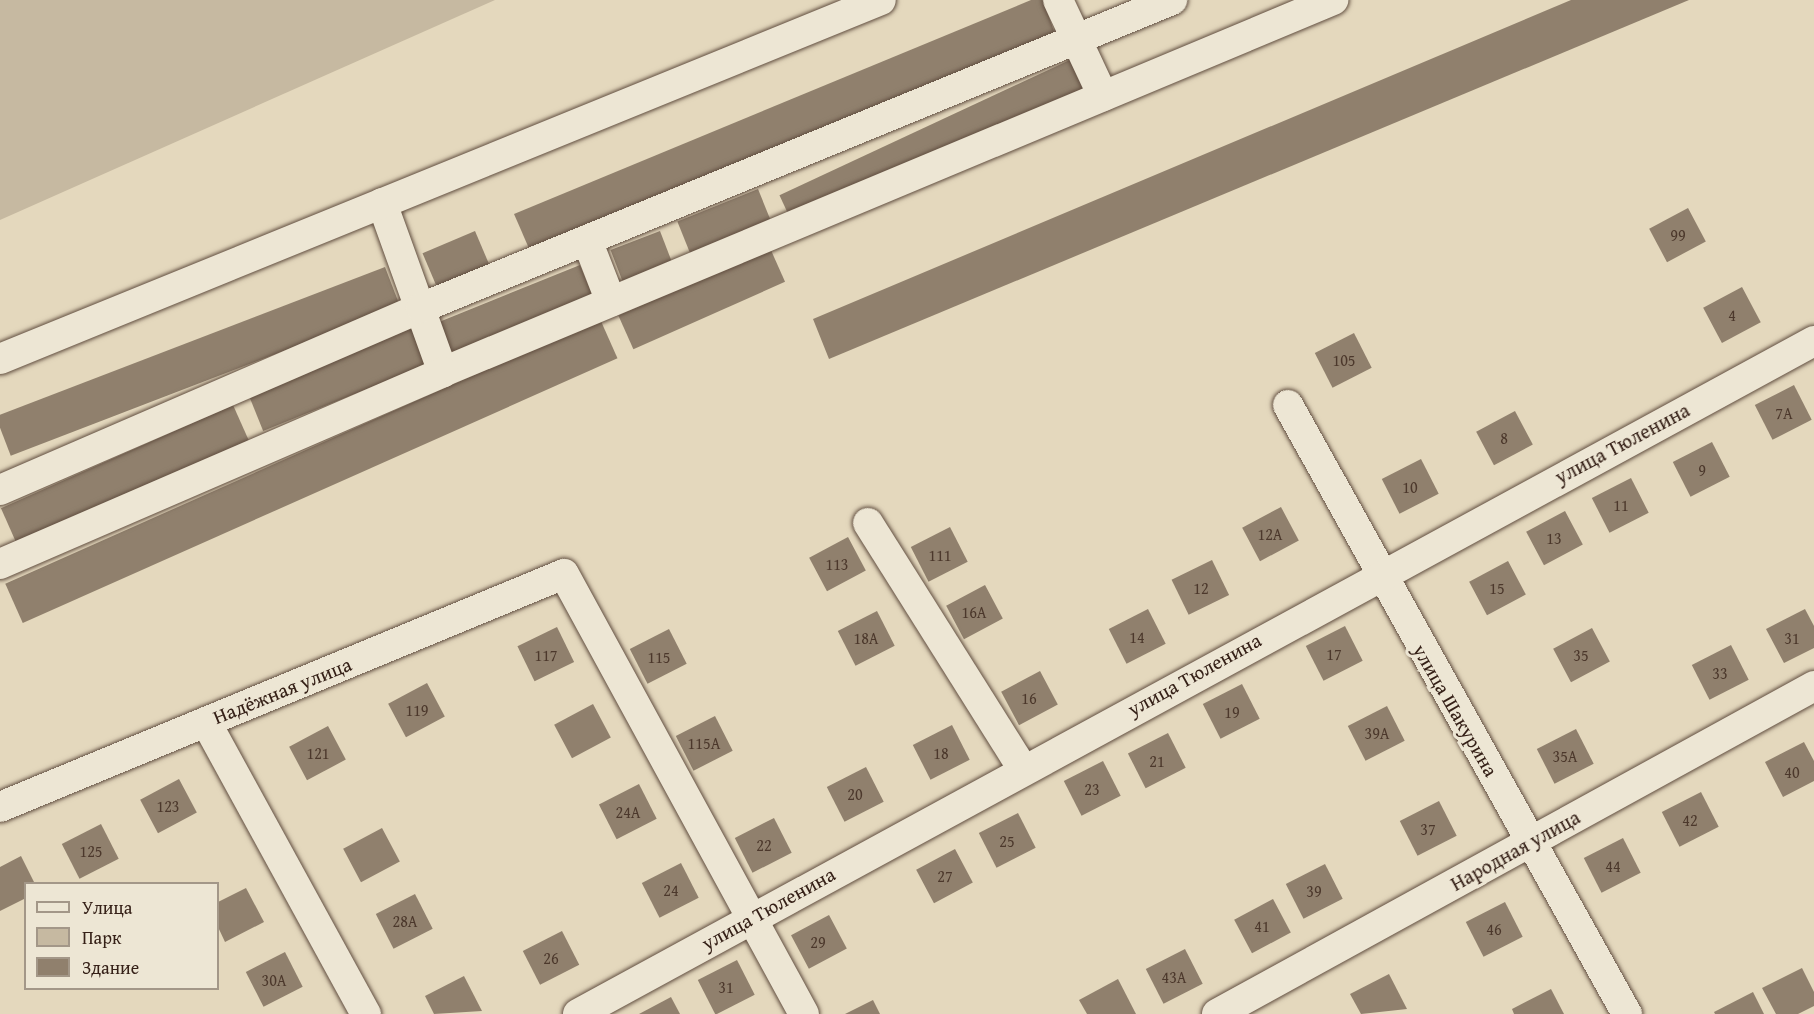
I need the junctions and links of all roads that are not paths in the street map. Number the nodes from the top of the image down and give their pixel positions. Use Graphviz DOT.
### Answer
graph roads {
  1 [pos="881,0"];
  2 [pos="1058,0"];
  3 [pos="1172,0"];
  4 [pos="1333,0"];
  5 [pos="1076,39"];
  6 [pos="1103,96"];
  7 [pos="382,203"];
  8 [pos="586,240"];
  9 [pos="611,302"];
  10 [pos="421,308"];
  11 [pos="1814,340"];
  12 [pos="0,359"];
  13 [pos="444,372"];
  14 [pos="1288,405"];
  15 [pos="0,490"];
  16 [pos="868,523"];
  17 [pos="0,564"];
  18 [pos="1378,574"];
  19 [pos="1814,686"];
  20 [pos="206,722"];
  21 [pos="1022,768"];
  22 [pos="0,807"];
  23 [pos="1532,841"];
  24 [pos="753,916"];
  25 [pos="366,1014"];
  26 [pos="578,1014"];
  27 [pos="804,1014"];
  28 [pos="1218,1014"];
  29 [pos="1627,1014"];
  1 -- 7 [label="street"];
  2 -- 5 [label="street"];
  3 -- 5 [label="street"];
  4 -- 6 [label="street"];
  5 -- 6 [label="street"];
  5 -- 8 [label="street"];
  6 -- 9 [label="street"];
  7 -- 10 [label="street"];
  7 -- 12 [label="street"];
  8 -- 9 [label="street"];
  8 -- 10 [label="street"];
  9 -- 13 [label="street"];
  10 -- 13 [label="street"];
  10 -- 15 [label="street"];
  11 -- 18 [label="street, улица Тюленина"];
  13 -- 17 [label="street"];
  14 -- 18 [label="street, улица Шакурина"];
  16 -- 21 [label="street"];
  18 -- 21 [label="street, улица Тюленина"];
  18 -- 23 [label="street, улица Шакурина"];
  19 -- 23 [label="street, Народная улица"];
  20 -- 22 [label="street, Надёжная улица"];
  20 -- 24 [label="street, Надёжная улица"];
  20 -- 25 [label="street"];
  21 -- 24 [label="street, улица Тюленина"];
  23 -- 28 [label="street, Народная улица"];
  23 -- 29 [label="street, улица Шакурина"];
  24 -- 26 [label="street, улица Тюленина"];
  24 -- 27 [label="street"];
}
